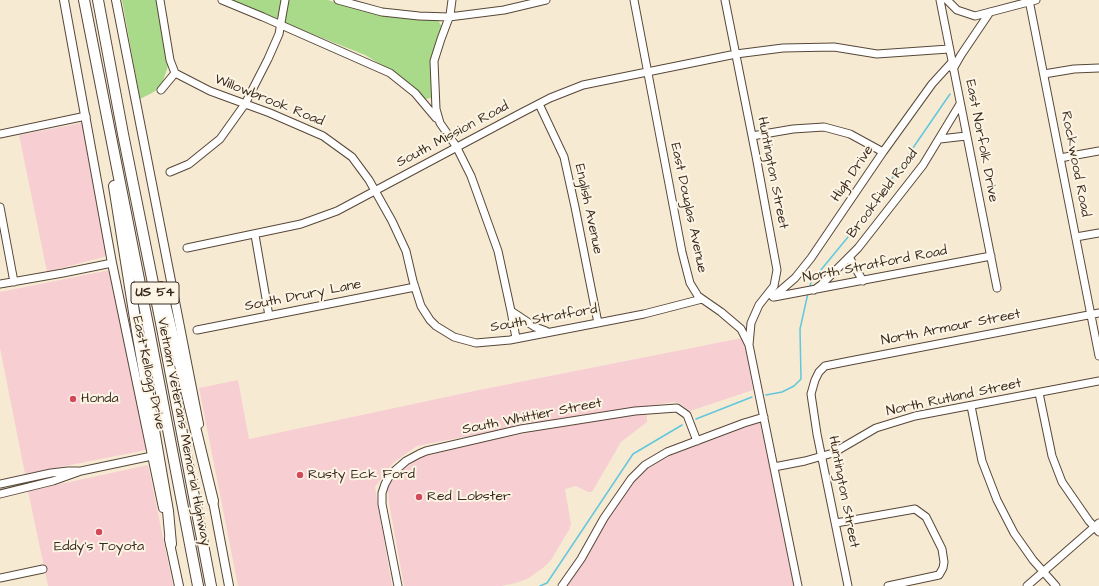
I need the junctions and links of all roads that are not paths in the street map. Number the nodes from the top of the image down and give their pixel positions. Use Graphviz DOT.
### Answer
graph roads {
  1 [pos="64,0"];
  2 [pos="84,0"];
  3 [pos="98,0"];
  4 [pos="116,0"];
  5 [pos="160,0"];
  6 [pos="222,0"];
  7 [pos="285,0"];
  8 [pos="338,0"];
  9 [pos="452,0"];
  10 [pos="546,0"];
  11 [pos="634,0"];
  12 [pos="725,0"];
  13 [pos="940,0"];
  14 [pos="947,0"];
  15 [pos="1032,0"];
  16 [pos="990,12"];
  17 [pos="449,17"];
  18 [pos="280,25"];
  19 [pos="91,40"];
  20 [pos="949,50"];
  21 [pos="736,54"];
  22 [pos="952,66"];
  23 [pos="1099,68"];
  24 [pos="647,71"];
  25 [pos="175,73"];
  26 [pos="1044,74"];
  27 [pos="161,90"];
  28 [pos="245,104"];
  29 [pos="539,104"];
  30 [pos="960,104"];
  31 [pos="86,116"];
  32 [pos="440,123"];
  33 [pos="0,134"];
  34 [pos="123,134"];
  35 [pos="752,136"];
  36 [pos="966,136"];
  37 [pos="940,139"];
  38 [pos="457,147"];
  39 [pos="1099,151"];
  40 [pos="883,152"];
  41 [pos="1060,158"];
  42 [pos="170,172"];
  43 [pos="376,191"];
  44 [pos="0,207"];
  45 [pos="1,215"];
  46 [pos="1099,233"];
  47 [pos="255,235"];
  48 [pos="1076,237"];
  49 [pos="187,248"];
  50 [pos="991,256"];
  51 [pos="849,257"];
  52 [pos="112,263"];
  53 [pos="863,281"];
  54 [pos="14,282"];
  55 [pos="0,284"];
  56 [pos="415,287"];
  57 [pos="997,288"];
  58 [pos="814,290"];
  59 [pos="773,297"];
  60 [pos="702,299"];
  61 [pos="764,299"];
  62 [pos="511,311"];
  63 [pos="1099,313"];
  64 [pos="1090,314"];
  65 [pos="269,316"];
  66 [pos="598,323"];
  67 [pos="197,330"];
  68 [pos="550,331"];
  69 [pos="516,338"];
  70 [pos="750,345"];
  71 [pos="1099,356"];
  72 [pos="815,380"];
  73 [pos="1099,381"];
  74 [pos="1039,393"];
  75 [pos="971,406"];
  76 [pos="764,417"];
  77 [pos="697,441"];
  78 [pos="152,456"];
  79 [pos="822,456"];
  80 [pos="774,467"];
  81 [pos="81,471"];
  82 [pos="51,474"];
  83 [pos="53,482"];
  84 [pos="0,484"];
  85 [pos="0,494"];
  86 [pos="213,501"];
  87 [pos="836,523"];
  88 [pos="1097,527"];
  89 [pos="170,544"];
  90 [pos="43,569"];
  91 [pos="1044,571"];
  92 [pos="0,578"];
  93 [pos="179,586"];
  94 [pos="198,586"];
  95 [pos="211,586"];
  96 [pos="229,586"];
  97 [pos="398,586"];
  98 [pos="562,586"];
  99 [pos="798,586"];
  100 [pos="848,586"];
  101 [pos="888,586"];
  102 [pos="1027,586"];
  103 [pos="1056,586"];
  1 -- 31 [label="main road, East Kellogg Drive"];
  2 -- 19 [label="highway, Vietnam Veterans Memorial Highway / US 54"];
  3 -- 34 [label="highway, Vietnam Veterans Memorial Highway / US 54"];
  4 -- 86 [label="main road"];
  5 -- 25 [label="street"];
  6 -- 18 [label="street"];
  7 -- 18 [label="street"];
  8 -- 17 [label="street"];
  9 -- 17 [label="street"];
  10 -- 17 [label="street"];
  11 -- 24 [label="street, East Douglas Avenue"];
  12 -- 21 [label="street, Huntington Street"];
  13 -- 20 [label="street, East Norfolk Drive"];
  14 -- 16 [label="street"];
  15 -- 16 [label="street"];
  15 -- 26 [label="street, Rockwood Road"];
  16 -- 22 [label="street, High Drive"];
  17 -- 32 [label="street"];
  18 -- 28 [label="street"];
  18 -- 32 [label="street"];
  19 -- 89 [label="highway"];
  19 -- 94 [label="highway, Vietnam Veterans Memorial Highway / US 54"];
  20 -- 21 [label="street, South Mission Road"];
  20 -- 22 [label="street, East Norfolk Drive"];
  21 -- 24 [label="street, South Mission Road"];
  21 -- 35 [label="street, Huntington Street"];
  22 -- 30 [label="street, East Norfolk Drive"];
  22 -- 40 [label="street, High Drive"];
  23 -- 26 [label="street"];
  24 -- 29 [label="street, South Mission Road"];
  24 -- 60 [label="street, East Douglas Avenue"];
  25 -- 27 [label="street"];
  25 -- 28 [label="street, Willowbrook Road"];
  26 -- 41 [label="street, Rockwood Road"];
  28 -- 42 [label="street"];
  28 -- 43 [label="street, Willowbrook Road"];
  29 -- 38 [label="street, South Mission Road"];
  29 -- 66 [label="street, English Avenue"];
  30 -- 36 [label="street, East Norfolk Drive"];
  30 -- 37 [label="street, Brookfield Road"];
  31 -- 33 [label="street"];
  31 -- 52 [label="main road, East Kellogg Drive"];
  32 -- 38 [label="street"];
  34 -- 86 [label="highway"];
  34 -- 95 [label="highway, Vietnam Veterans Memorial Highway / US 54"];
  35 -- 40 [label="street"];
  35 -- 61 [label="street, Huntington Street"];
  36 -- 37 [label="street"];
  36 -- 50 [label="street, East Norfolk Drive"];
  37 -- 51 [label="street, Brookfield Road"];
  38 -- 43 [label="street, South Mission Road"];
  38 -- 62 [label="street"];
  39 -- 41 [label="street"];
  40 -- 59 [label="street, High Drive"];
  41 -- 48 [label="street, Rockwood Road"];
  43 -- 47 [label="street, South Mission Road"];
  43 -- 56 [label="street, Willowbrook Road"];
  44 -- 45 [label="street"];
  45 -- 54 [label="street"];
  46 -- 48 [label="street"];
  47 -- 49 [label="street, South Mission Road"];
  47 -- 65 [label="street"];
  48 -- 64 [label="street, Rockwood Road"];
  50 -- 53 [label="street, North Stratford Road"];
  50 -- 57 [label="street, East Norfolk Drive"];
  51 -- 53 [label="street"];
  51 -- 58 [label="street, Brookfield Road"];
  52 -- 54 [label="street"];
  52 -- 78 [label="main road, East Kellogg Drive"];
  53 -- 58 [label="street, North Stratford Road"];
  54 -- 55 [label="street"];
  56 -- 65 [label="street, South Drury Lane"];
  56 -- 69 [label="street, South Stratford"];
  58 -- 59 [label="street, North Stratford Road"];
  59 -- 61 [label="street, North Stratford Road"];
  60 -- 66 [label="street, South Stratford"];
  60 -- 70 [label="street, East Douglas Avenue"];
  61 -- 70 [label="street, Huntington Street"];
  62 -- 68 [label="street"];
  62 -- 69 [label="street"];
  63 -- 64 [label="street, North Armour Street"];
  64 -- 71 [label="street, Rockwood Road"];
  64 -- 72 [label="street, North Armour Street"];
  65 -- 67 [label="street, South Drury Lane"];
  66 -- 68 [label="street, South Stratford"];
  68 -- 69 [label="street, South Stratford"];
  70 -- 76 [label="street, East Douglas Avenue"];
  72 -- 79 [label="street, Huntington Street"];
  73 -- 74 [label="street, North Rutland Street"];
  74 -- 75 [label="street, North Rutland Street"];
  74 -- 88 [label="street"];
  75 -- 79 [label="street, North Rutland Street"];
  75 -- 91 [label="street"];
  76 -- 77 [label="street"];
  76 -- 80 [label="street, East Douglas Avenue"];
  77 -- 97 [label="street, South Whittier Street"];
  77 -- 98 [label="street"];
  78 -- 81 [label="street"];
  78 -- 89 [label="main road, East Kellogg Drive"];
  79 -- 80 [label="street, North Rutland Street"];
  79 -- 87 [label="street, Huntington Street"];
  80 -- 99 [label="street, East Douglas Avenue"];
  81 -- 82 [label="street"];
  81 -- 83 [label="street"];
  82 -- 83 [label="street"];
  82 -- 84 [label="street"];
  83 -- 85 [label="street"];
  86 -- 96 [label="main road"];
  87 -- 100 [label="street, Huntington Street"];
  87 -- 101 [label="street"];
  88 -- 91 [label="street"];
  89 -- 93 [label="main road, East Kellogg Drive"];
  90 -- 92 [label="street"];
  91 -- 102 [label="street"];
  91 -- 103 [label="street"];
}
